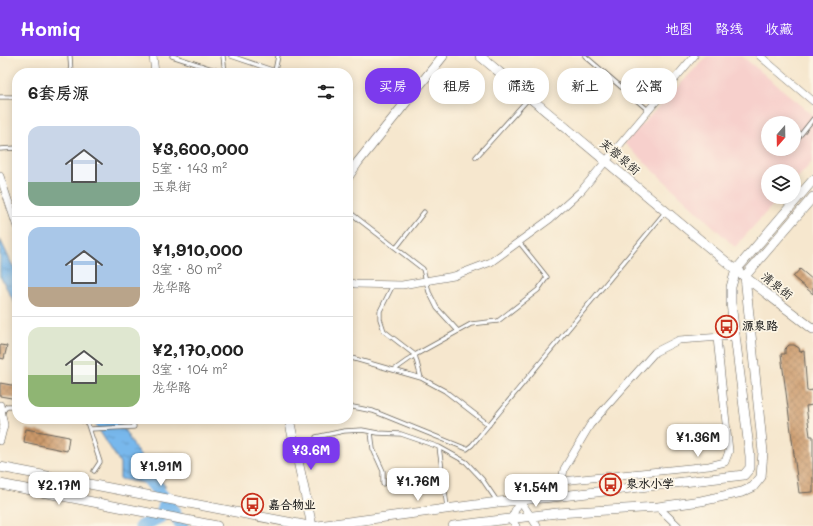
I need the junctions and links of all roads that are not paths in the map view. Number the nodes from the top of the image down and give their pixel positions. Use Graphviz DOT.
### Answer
graph roads {
  1 [pos="70,56"];
  2 [pos="153,56"];
  3 [pos="172,56"];
  4 [pos="223,56"];
  5 [pos="231,56"];
  6 [pos="278,56"];
  7 [pos="444,56"];
  8 [pos="480,56"];
  9 [pos="585,56"];
  10 [pos="694,56"];
  11 [pos="760,56"];
  12 [pos="71,68"];
  13 [pos="154,68"];
  14 [pos="209,68"];
  15 [pos="224,68"];
  16 [pos="266,68"];
  17 [pos="276,68"];
  18 [pos="495,68"];
  19 [pos="0,97"];
  20 [pos="12,97"];
  21 [pos="813,101"];
  22 [pos="524,104"];
  23 [pos="538,104"];
  24 [pos="648,110"];
  25 [pos="813,119"];
  26 [pos="801,134"];
  27 [pos="12,148"];
  28 [pos="0,149"];
  29 [pos="476,158"];
  30 [pos="607,161"];
  31 [pos="353,170"];
  32 [pos="0,176"];
  33 [pos="813,180"];
  34 [pos="813,197"];
  35 [pos="12,206"];
  36 [pos="666,211"];
  37 [pos="424,212"];
  38 [pos="353,215"];
  39 [pos="519,242"];
  40 [pos="396,248"];
  41 [pos="736,270"];
  42 [pos="745,276"];
  43 [pos="426,280"];
  44 [pos="353,283"];
  45 [pos="394,285"];
  46 [pos="813,329"];
  47 [pos="458,331"];
  48 [pos="736,336"];
  49 [pos="718,338"];
  50 [pos="414,355"];
  51 [pos="353,358"];
  52 [pos="394,370"];
  53 [pos="422,378"];
  54 [pos="0,405"];
  55 [pos="12,406"];
  56 [pos="353,407"];
  57 [pos="2,414"];
  58 [pos="88,424"];
  59 [pos="134,424"];
  60 [pos="290,424"];
  61 [pos="489,425"];
  62 [pos="90,429"];
  63 [pos="371,432"];
  64 [pos="316,438"];
  65 [pos="0,441"];
  66 [pos="439,447"];
  67 [pos="0,467"];
  68 [pos="94,471"];
  69 [pos="562,480"];
  70 [pos="0,484"];
  71 [pos="384,484"];
  72 [pos="553,497"];
  73 [pos="520,500"];
  74 [pos="498,502"];
  75 [pos="658,507"];
  76 [pos="447,508"];
  77 [pos="530,516"];
  78 [pos="514,522"];
  79 [pos="217,526"];
  80 [pos="309,526"];
  81 [pos="312,526"];
  82 [pos="318,526"];
  83 [pos="453,526"];
  84 [pos="537,526"];
  85 [pos="678,526"];
  1 -- 12 [label="lane"];
  2 -- 13 [label="street"];
  3 -- 14 [label="lane"];
  4 -- 15 [label="lane"];
  5 -- 16 [label="lane"];
  6 -- 17 [label="lane"];
  7 -- 31 [label="street"];
  8 -- 18 [label="street, 芙蓉泉街"];
  9 -- 24 [label="lane"];
  10 -- 24 [label="street"];
  11 -- 21 [label="street"];
  19 -- 20 [label="lane"];
  22 -- 29 [label="lane"];
  23 -- 30 [label="street, 芙蓉泉街"];
  24 -- 30 [label="street"];
  25 -- 26 [label="lane"];
  27 -- 28 [label="lane"];
  30 -- 36 [label="street, 芙蓉泉街"];
  30 -- 39 [label="street"];
  32 -- 35 [label="street"];
  33 -- 41 [label="street"];
  34 -- 42 [label="street"];
  36 -- 41 [label="street, 芙蓉泉街"];
  36 -- 61 [label="lane"];
  37 -- 40 [label="lane"];
  38 -- 40 [label="lane"];
  39 -- 43 [label="street"];
  39 -- 47 [label="lane"];
  40 -- 43 [label="lane"];
  41 -- 42 [label="street, 芙蓉泉街"];
  41 -- 48 [label="street"];
  42 -- 46 [label="street, 清泉街"];
  42 -- 75 [label="street"];
  43 -- 45 [label="street"];
  43 -- 47 [label="lane"];
  44 -- 45 [label="street"];
  45 -- 50 [label="lane"];
  47 -- 50 [label="lane"];
  48 -- 49 [label="street"];
  48 -- 72 [label="street"];
  49 -- 69 [label="street"];
  49 -- 69 [label="street"];
  50 -- 52 [label="lane"];
  50 -- 53 [label="lane"];
  51 -- 52 [label="lane"];
  52 -- 53 [label="lane"];
  53 -- 61 [label="lane"];
  54 -- 57 [label="street"];
  55 -- 57 [label="lane"];
  56 -- 61 [label="lane"];
  57 -- 65 [label="street"];
  58 -- 62 [label="lane"];
  59 -- 62 [label="lane"];
  60 -- 81 [label="street"];
  62 -- 68 [label="lane"];
  63 -- 64 [label="lane"];
  63 -- 66 [label="lane"];
  63 -- 71 [label="lane"];
  66 -- 74 [label="lane"];
  66 -- 76 [label="lane"];
  67 -- 80 [label="street"];
  69 -- 72 [label="street"];
  70 -- 79 [label="street"];
  72 -- 73 [label="street"];
  73 -- 74 [label="street"];
  73 -- 77 [label="street"];
  73 -- 78 [label="street"];
  74 -- 76 [label="street"];
  75 -- 77 [label="street"];
  75 -- 85 [label="street"];
  76 -- 82 [label="street"];
  77 -- 78 [label="street"];
  77 -- 84 [label="street"];
  78 -- 83 [label="street"];
}
